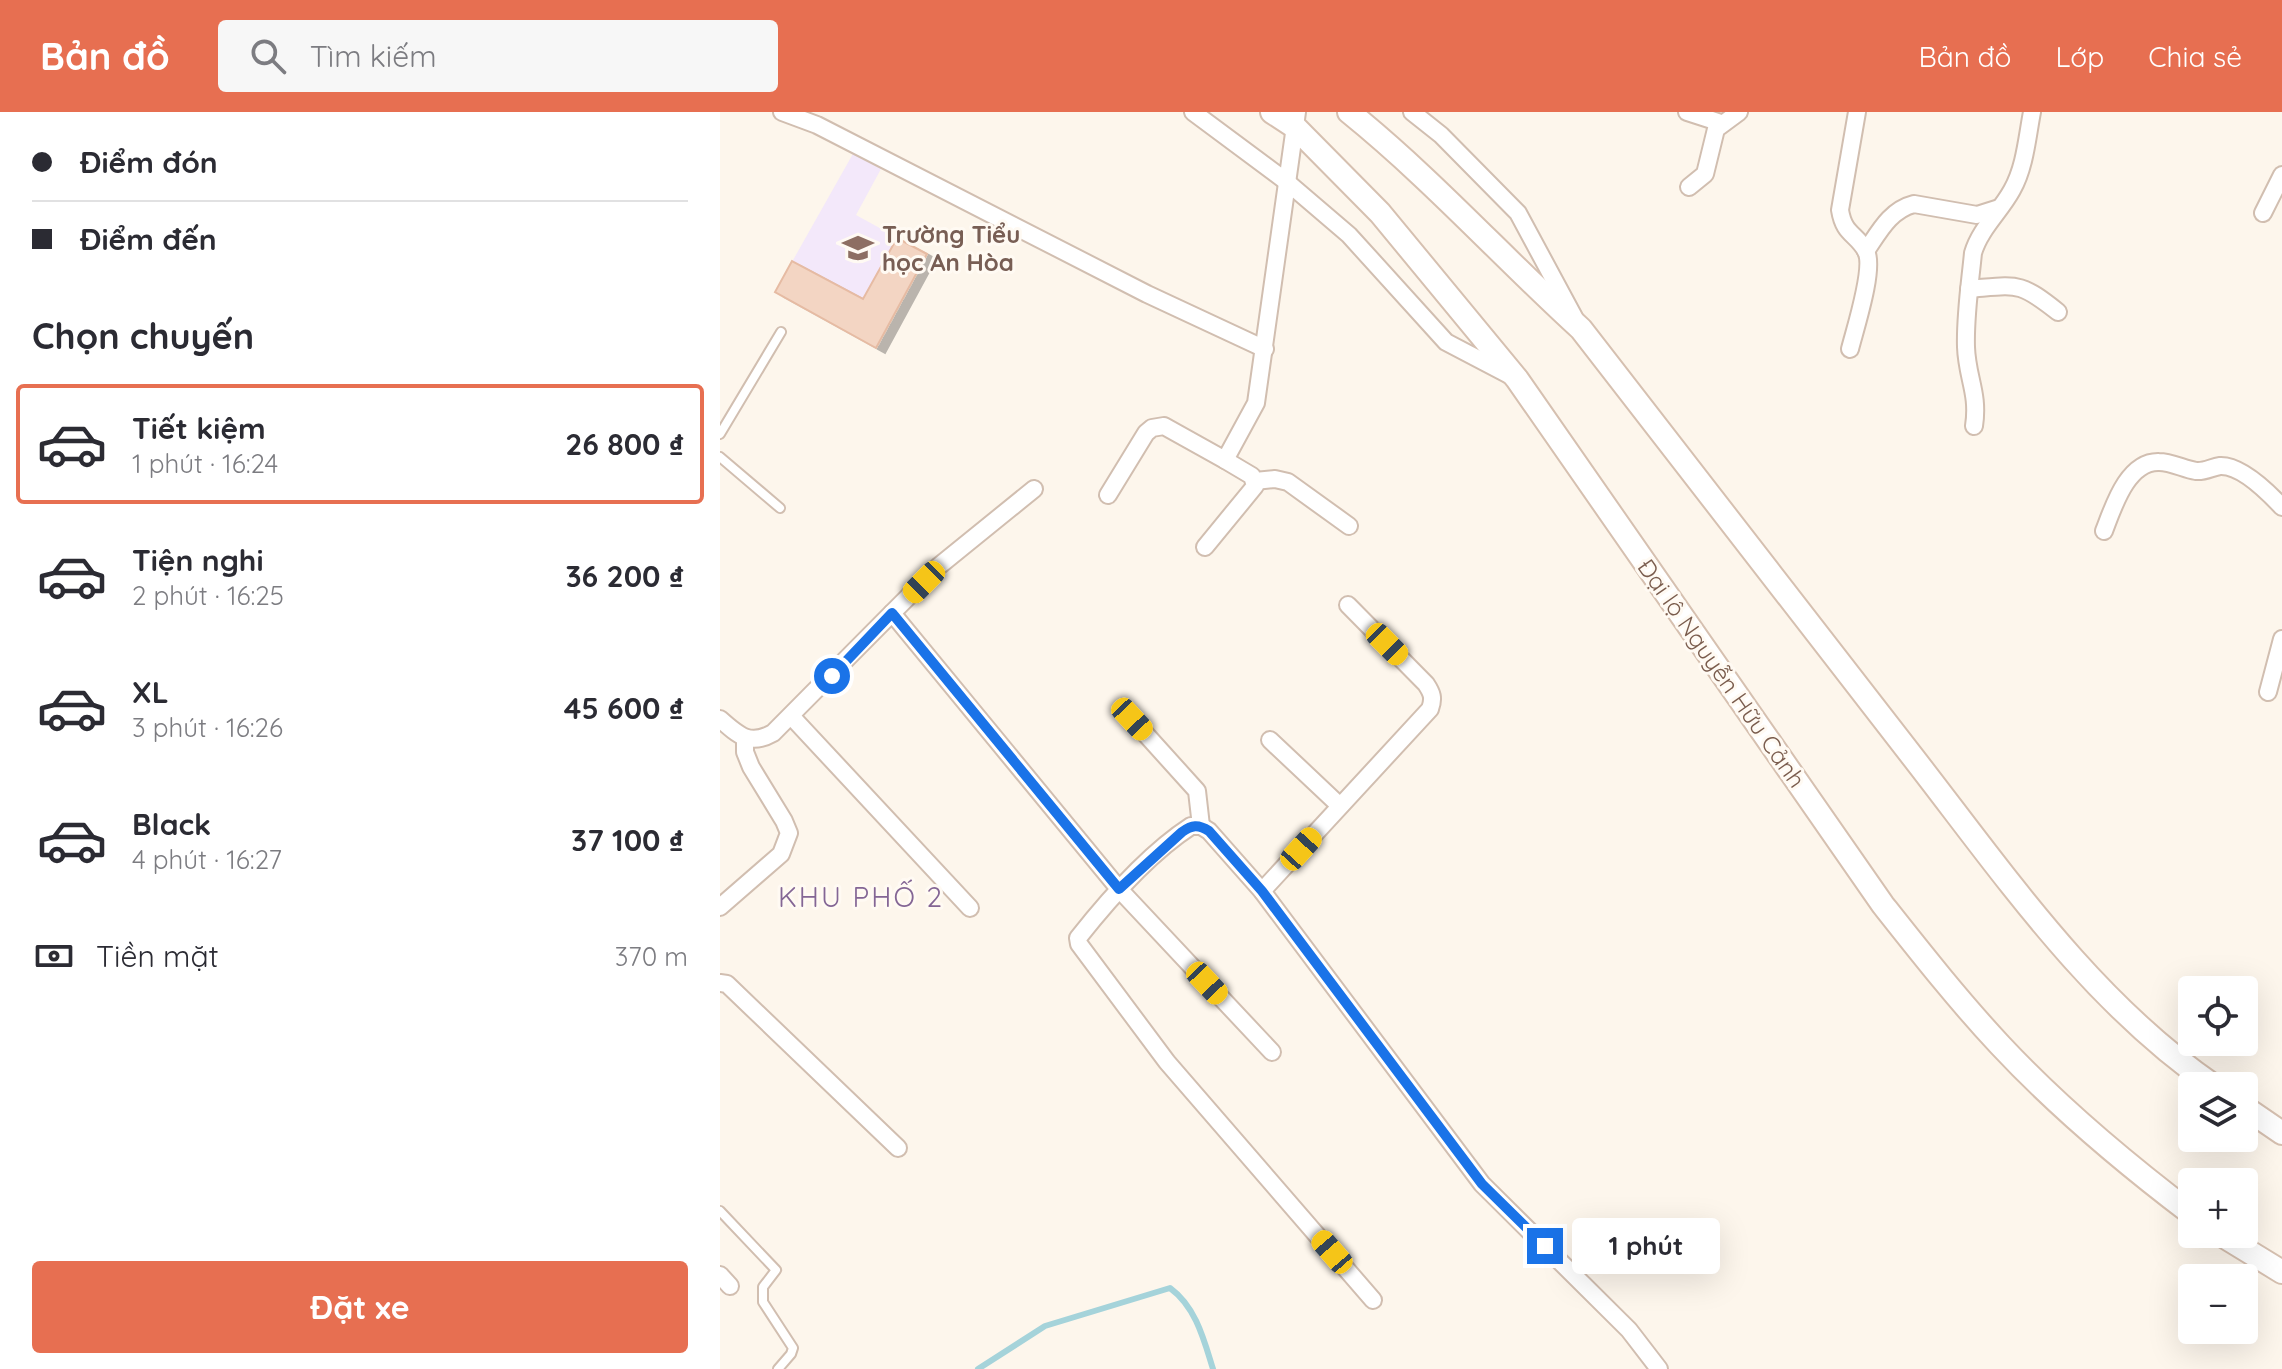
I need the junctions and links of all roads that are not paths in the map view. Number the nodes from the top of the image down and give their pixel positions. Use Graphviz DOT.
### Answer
graph roads {
  1 [pos="782,112"];
  2 [pos="1193,112"];
  3 [pos="1272,112"];
  4 [pos="1349,112"];
  5 [pos="1412,112"];
  6 [pos="1687,112"];
  7 [pos="1739,112"];
  8 [pos="1857,112"];
  9 [pos="2032,112"];
  10 [pos="809,117"];
  11 [pos="1296,120"];
  12 [pos="1721,123"];
  13 [pos="2282,175"];
  14 [pos="1287,182"];
  15 [pos="1689,187"];
  16 [pos="1999,208"];
  17 [pos="2263,213"];
  18 [pos="1866,251"];
  19 [pos="1969,289"];
  20 [pos="2058,312"];
  21 [pos="1581,329"];
  22 [pos="781,332"];
  23 [pos="1265,349"];
  24 [pos="1850,349"];
  25 [pos="1517,379"];
  26 [pos="1974,426"];
  27 [pos="720,434"];
  28 [pos="720,457"];
  29 [pos="1225,460"];
  30 [pos="1255,481"];
  31 [pos="1034,489"];
  32 [pos="1108,495"];
  33 [pos="2282,507"];
  34 [pos="780,508"];
  35 [pos="1349,526"];
  36 [pos="2104,531"];
  37 [pos="1205,547"];
  38 [pos="1348,605"];
  39 [pos="892,613"];
  40 [pos="2282,639"];
  41 [pos="2268,692"];
  42 [pos="792,717"];
  43 [pos="720,719"];
  44 [pos="1132,719"];
  45 [pos="745,738"];
  46 [pos="1270,740"];
  47 [pos="1340,806"];
  48 [pos="1201,826"];
  49 [pos="1119,889"];
  50 [pos="1262,891"];
  51 [pos="720,907"];
  52 [pos="970,908"];
  53 [pos="720,983"];
  54 [pos="1272,1052"];
  55 [pos="2194,1072"];
  56 [pos="2258,1117"];
  57 [pos="2282,1133"];
  58 [pos="898,1148"];
  59 [pos="2178,1204"];
  60 [pos="720,1211"];
  61 [pos="2243,1248"];
  62 [pos="2282,1272"];
  63 [pos="1373,1300"];
  64 [pos="778,1369"];
  65 [pos="1659,1369"];
  1 -- 10 [label="street"];
  2 -- 14 [label="street"];
  3 -- 11 [label="main road, Đại lộ Nguyễn Hữu Cảnh"];
  4 -- 21 [label="main road"];
  5 -- 21 [label="street"];
  6 -- 12 [label="street"];
  7 -- 12 [label="street"];
  8 -- 18 [label="street"];
  9 -- 16 [label="street"];
  10 -- 23 [label="street"];
  11 -- 14 [label="street"];
  11 -- 25 [label="main road, Đại lộ Nguyễn Hữu Cảnh"];
  12 -- 15 [label="street"];
  13 -- 17 [label="street"];
  14 -- 23 [label="street"];
  14 -- 25 [label="street"];
  16 -- 18 [label="street"];
  16 -- 19 [label="street"];
  18 -- 24 [label="street"];
  19 -- 20 [label="street"];
  19 -- 26 [label="street"];
  21 -- 55 [label="main road"];
  22 -- 27 [label="lane"];
  23 -- 29 [label="street"];
  25 -- 59 [label="main road, Đại lộ Nguyễn Hữu Cảnh"];
  28 -- 34 [label="lane"];
  29 -- 30 [label="street"];
  29 -- 32 [label="street"];
  30 -- 35 [label="street"];
  30 -- 37 [label="street"];
  31 -- 39 [label="street"];
  33 -- 36 [label="street"];
  38 -- 47 [label="street"];
  39 -- 42 [label="street"];
  39 -- 49 [label="street"];
  40 -- 41 [label="street"];
  42 -- 45 [label="street"];
  42 -- 52 [label="street"];
  43 -- 45 [label="street"];
  44 -- 48 [label="street"];
  45 -- 51 [label="street"];
  46 -- 47 [label="street"];
  47 -- 50 [label="street"];
  48 -- 49 [label="street"];
  48 -- 50 [label="street"];
  49 -- 54 [label="street"];
  49 -- 63 [label="street"];
  50 -- 65 [label="street"];
  53 -- 58 [label="street"];
  56 -- 57 [label="main road"];
  60 -- 64 [label="lane"];
  61 -- 62 [label="main road"];
}
